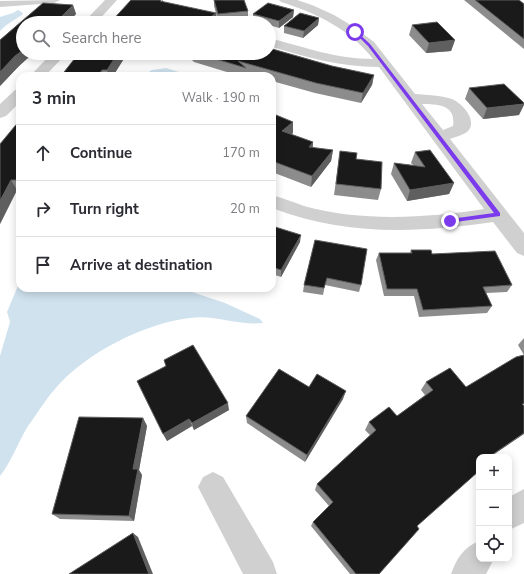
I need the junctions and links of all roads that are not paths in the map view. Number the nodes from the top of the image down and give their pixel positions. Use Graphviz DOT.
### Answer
graph roads {
  1 [pos="54,0"];
  2 [pos="110,0"];
  3 [pos="285,0"];
  4 [pos="0,4"];
  5 [pos="95,16"];
  6 [pos="276,44"];
  7 [pos="53,60"];
  8 [pos="382,63"];
  9 [pos="41,72"];
  10 [pos="16,97"];
  11 [pos="410,99"];
  12 [pos="0,113"];
  13 [pos="439,137"];
  14 [pos="276,202"];
  15 [pos="498,214"];
  16 [pos="524,248"];
  17 [pos="213,487"];
  18 [pos="524,504"];
  19 [pos="512,514"];
  20 [pos="476,560"];
  21 [pos="261,574"];
  22 [pos="467,574"];
  1 -- 4 [label="street"];
  2 -- 5 [label="street"];
  3 -- 8 [label="street"];
  6 -- 8 [label="street"];
  7 -- 9 [label="street"];
  8 -- 11 [label="street"];
  10 -- 12 [label="street"];
  11 -- 13 [label="street"];
  11 -- 13 [label="street"];
  13 -- 15 [label="street"];
  14 -- 15 [label="street"];
  15 -- 16 [label="street"];
  17 -- 21 [label="street"];
  18 -- 19 [label="street"];
  20 -- 22 [label="street"];
}
